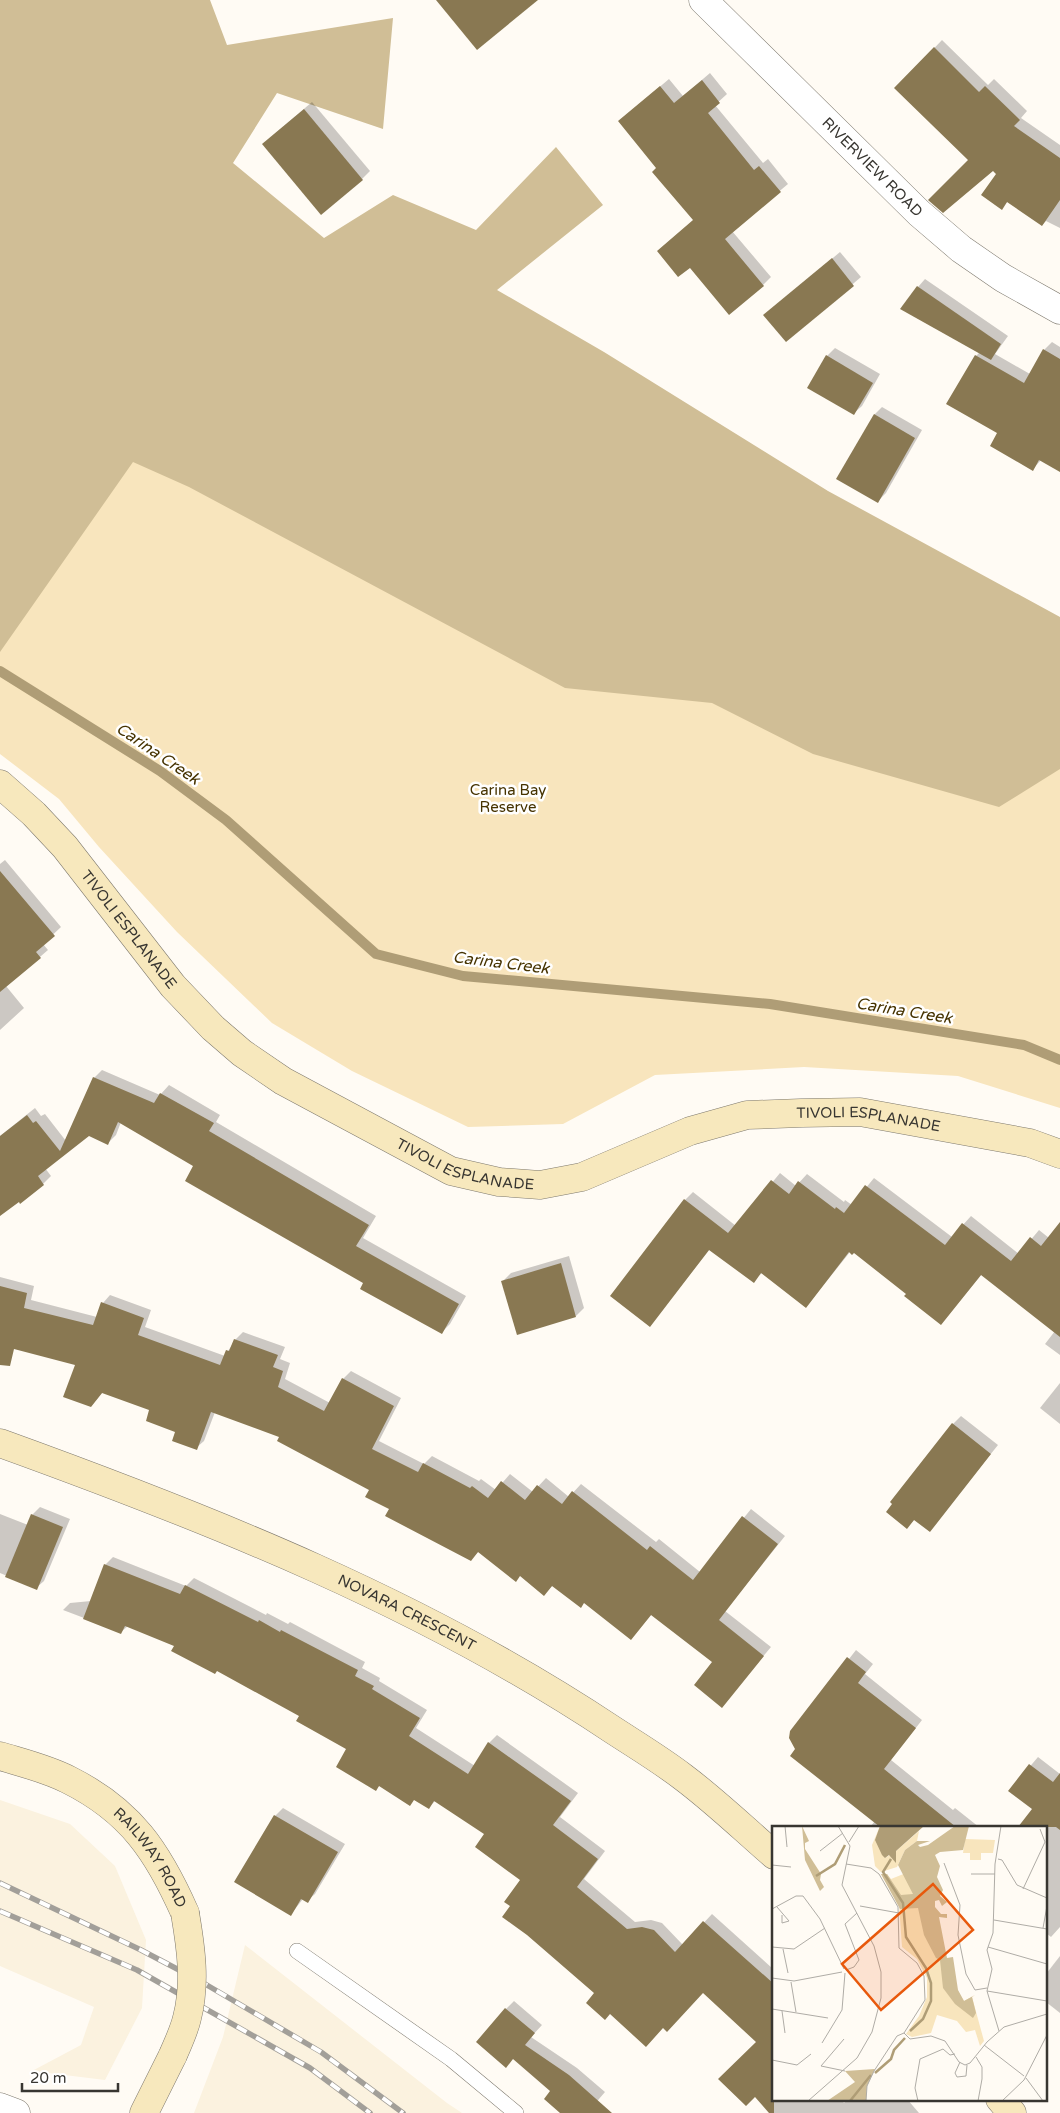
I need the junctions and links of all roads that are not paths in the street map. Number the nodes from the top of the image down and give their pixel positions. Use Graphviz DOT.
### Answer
graph roads {
  1 [pos="703,0"];
  2 [pos="1060,310"];
  3 [pos="0,784"];
  4 [pos="1060,1154"];
  5 [pos="0,1442"];
  6 [pos="0,1756"];
  7 [pos="772,1853"];
  8 [pos="297,1951"];
  9 [pos="1001,2100"];
  10 [pos="0,2106"];
  11 [pos="16,2113"];
  12 [pos="144,2113"];
  13 [pos="516,2113"];
  14 [pos="1012,2113"];
  1 -- 2 [label="street, RIVERVIEW ROAD"];
  3 -- 4 [label="street, TIVOLI ESPLANADE"];
  5 -- 7 [label="street, NOVARA CRESCENT"];
  6 -- 12 [label="street, RAILWAY ROAD, bridge"];
  8 -- 13 [label="lane"];
  9 -- 14 [label="street"];
  10 -- 11 [label="street"];
}
